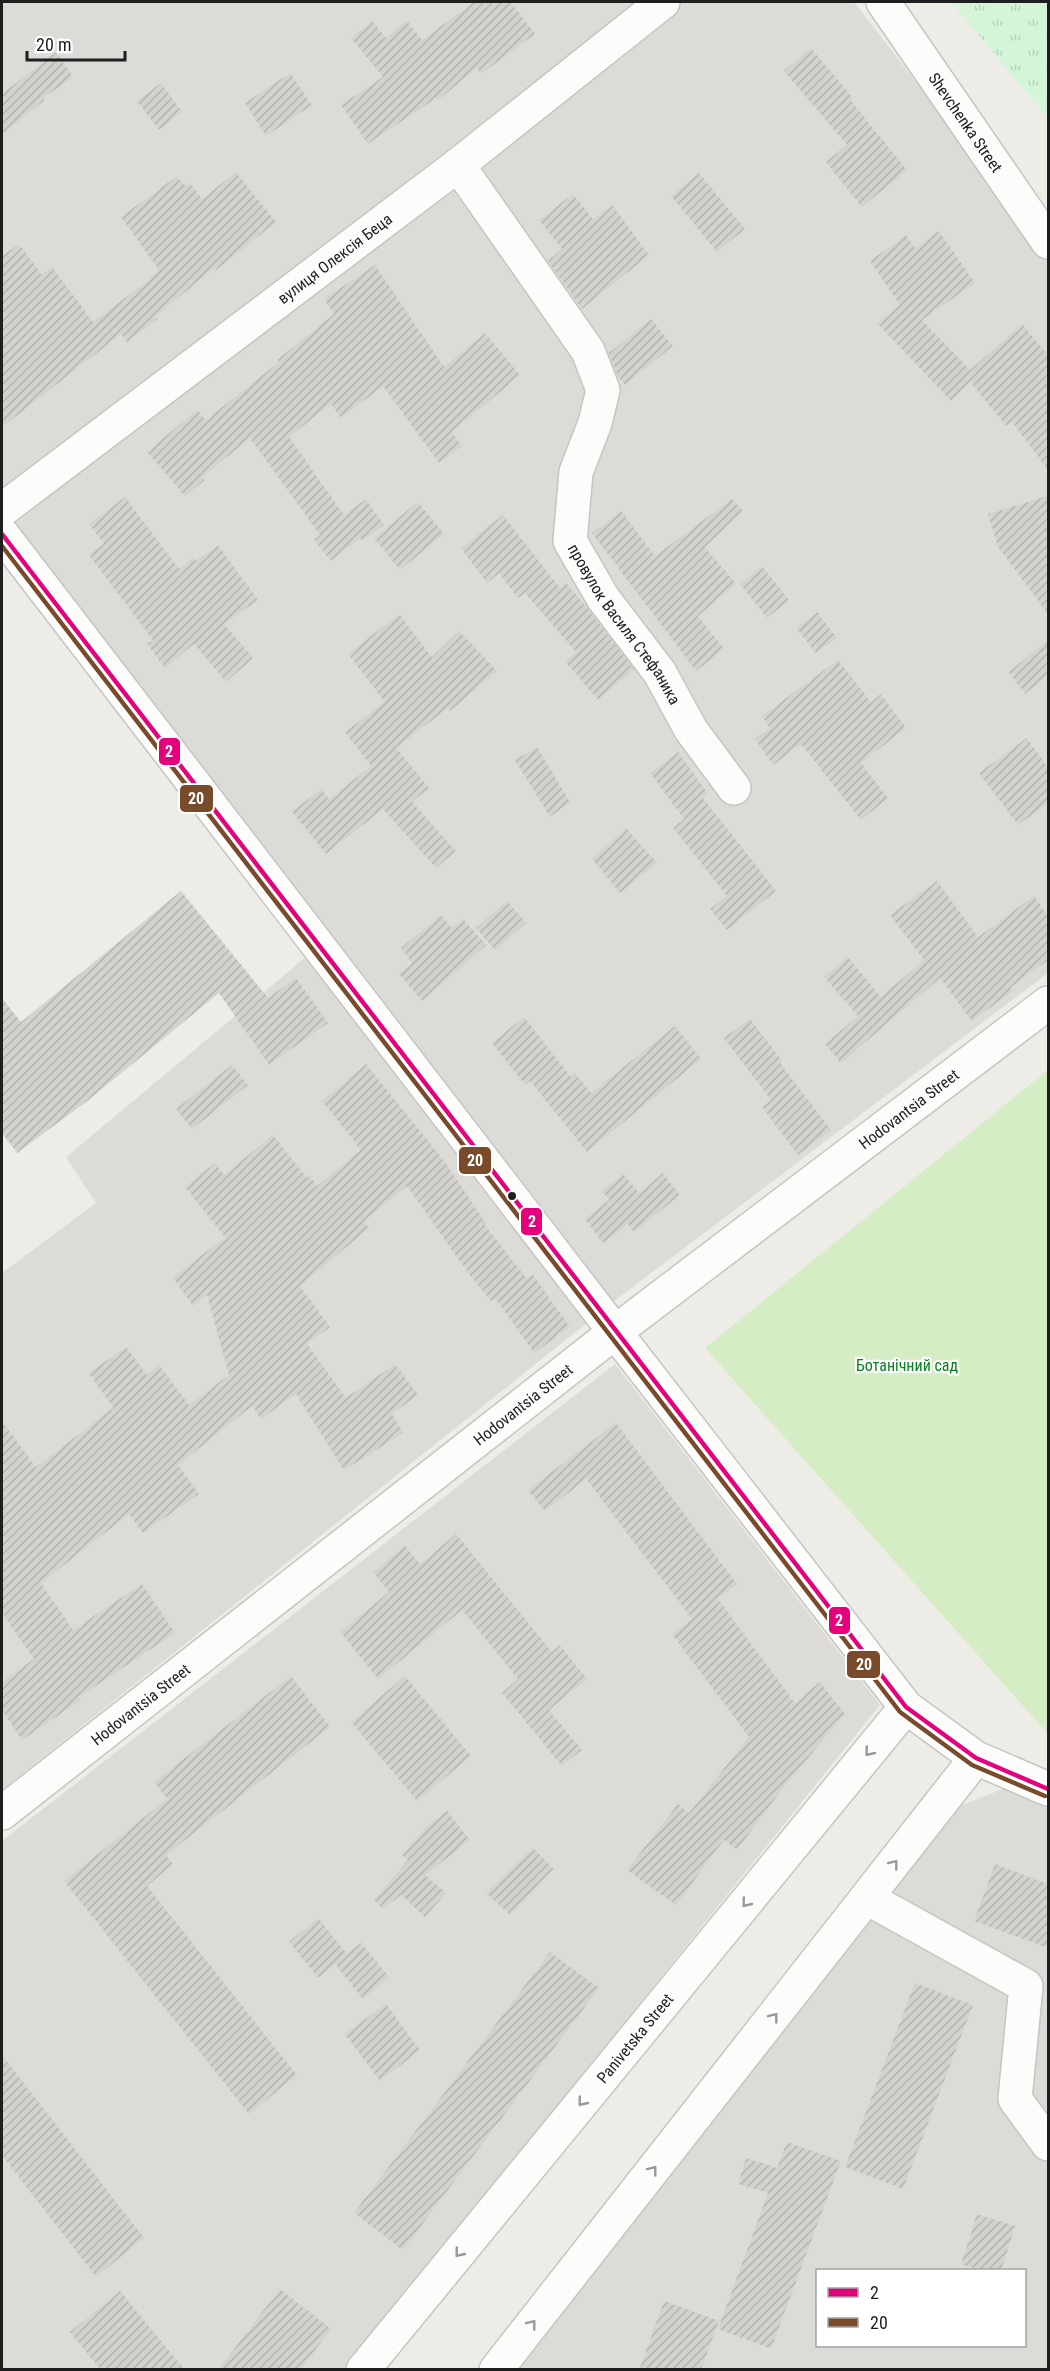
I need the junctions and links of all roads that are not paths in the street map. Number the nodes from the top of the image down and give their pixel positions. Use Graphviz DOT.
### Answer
graph roads {
  1 [pos="663,2"];
  2 [pos="883,2"];
  3 [pos="458,165"];
  4 [pos="1048,242"];
  5 [pos="2,510"];
  6 [pos="2,534"];
  7 [pos="734,788"];
  8 [pos="1048,1003"];
  9 [pos="615,1332"];
  10 [pos="906,1707"];
  11 [pos="976,1758"];
  12 [pos="1048,1789"];
  13 [pos="2,1813"];
  14 [pos="867,1899"];
  15 [pos="1037,1990"];
  16 [pos="1048,2144"];
  17 [pos="363,2370"];
  18 [pos="496,2370"];
  1 -- 3 [label="street, вулиця Олексія Беца"];
  2 -- 4 [label="street, Shevchenka Street"];
  3 -- 5 [label="street, вулиця Олексія Беца"];
  3 -- 7 [label="street, провулок Василя Стефаника"];
  6 -- 9 [label="street"];
  8 -- 9 [label="street, Hodovantsia Street"];
  9 -- 10 [label="street"];
  9 -- 13 [label="street, Hodovantsia Street"];
  10 -- 11 [label="street"];
  10 -- 17 [label="street, Panivetska Street, one-way"];
  11 -- 12 [label="street"];
  14 -- 11 [label="street, one-way"];
  14 -- 15 [label="street"];
  18 -- 14 [label="street, one-way"];
  15 -- 16 [label="street"];
}
